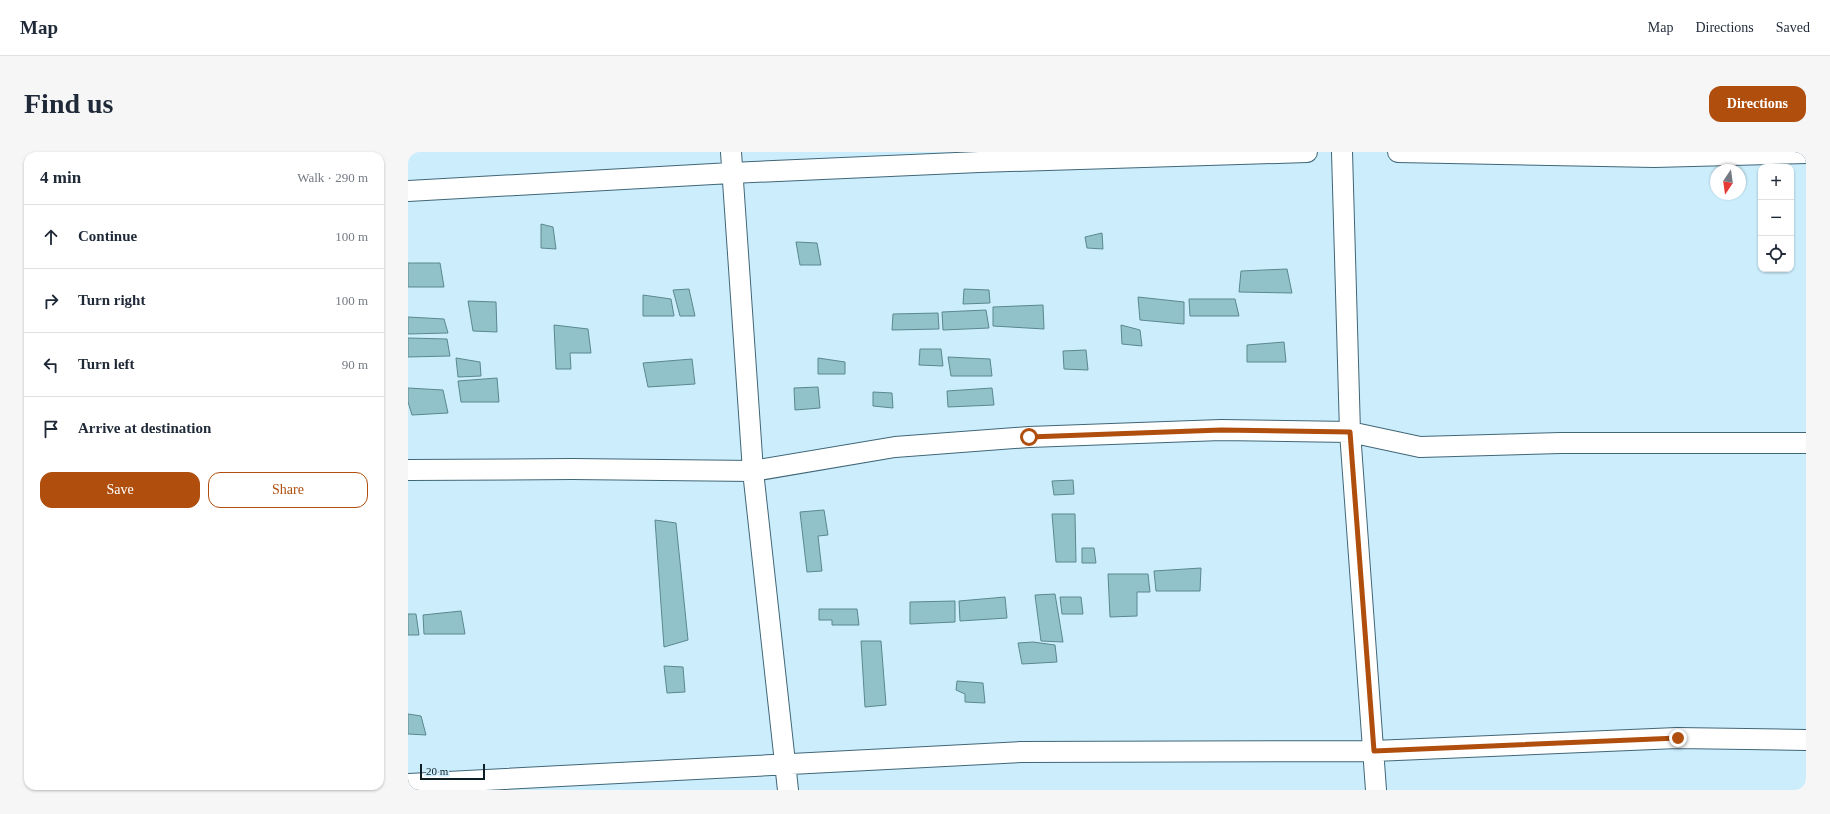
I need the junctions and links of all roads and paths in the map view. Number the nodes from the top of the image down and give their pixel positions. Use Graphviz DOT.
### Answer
graph roads {
  1 [pos="731,152"];
  2 [pos="1307,152"];
  3 [pos="1342,152"];
  4 [pos="1398,152"];
  5 [pos="1806,153"];
  6 [pos="731,173"];
  7 [pos="408,190"];
  8 [pos="1350,432"];
  9 [pos="1806,443"];
  10 [pos="408,470"];
  11 [pos="753,471"];
  12 [pos="1806,740"];
  13 [pos="1374,751"];
  14 [pos="786,765"];
  15 [pos="408,784"];
  16 [pos="788,790"];
  17 [pos="1376,790"];
  1 -- 6 [label="street"];
  2 -- 6 [label="street"];
  3 -- 8 [label="street"];
  4 -- 5 [label="street"];
  6 -- 7 [label="street"];
  6 -- 11 [label="street"];
  8 -- 9 [label="street"];
  8 -- 11 [label="street"];
  8 -- 13 [label="street"];
  10 -- 11 [label="street"];
  11 -- 14 [label="street"];
  12 -- 13 [label="street"];
  13 -- 14 [label="street"];
  13 -- 17 [label="street"];
  14 -- 15 [label="street"];
  14 -- 16 [label="street"];
}
